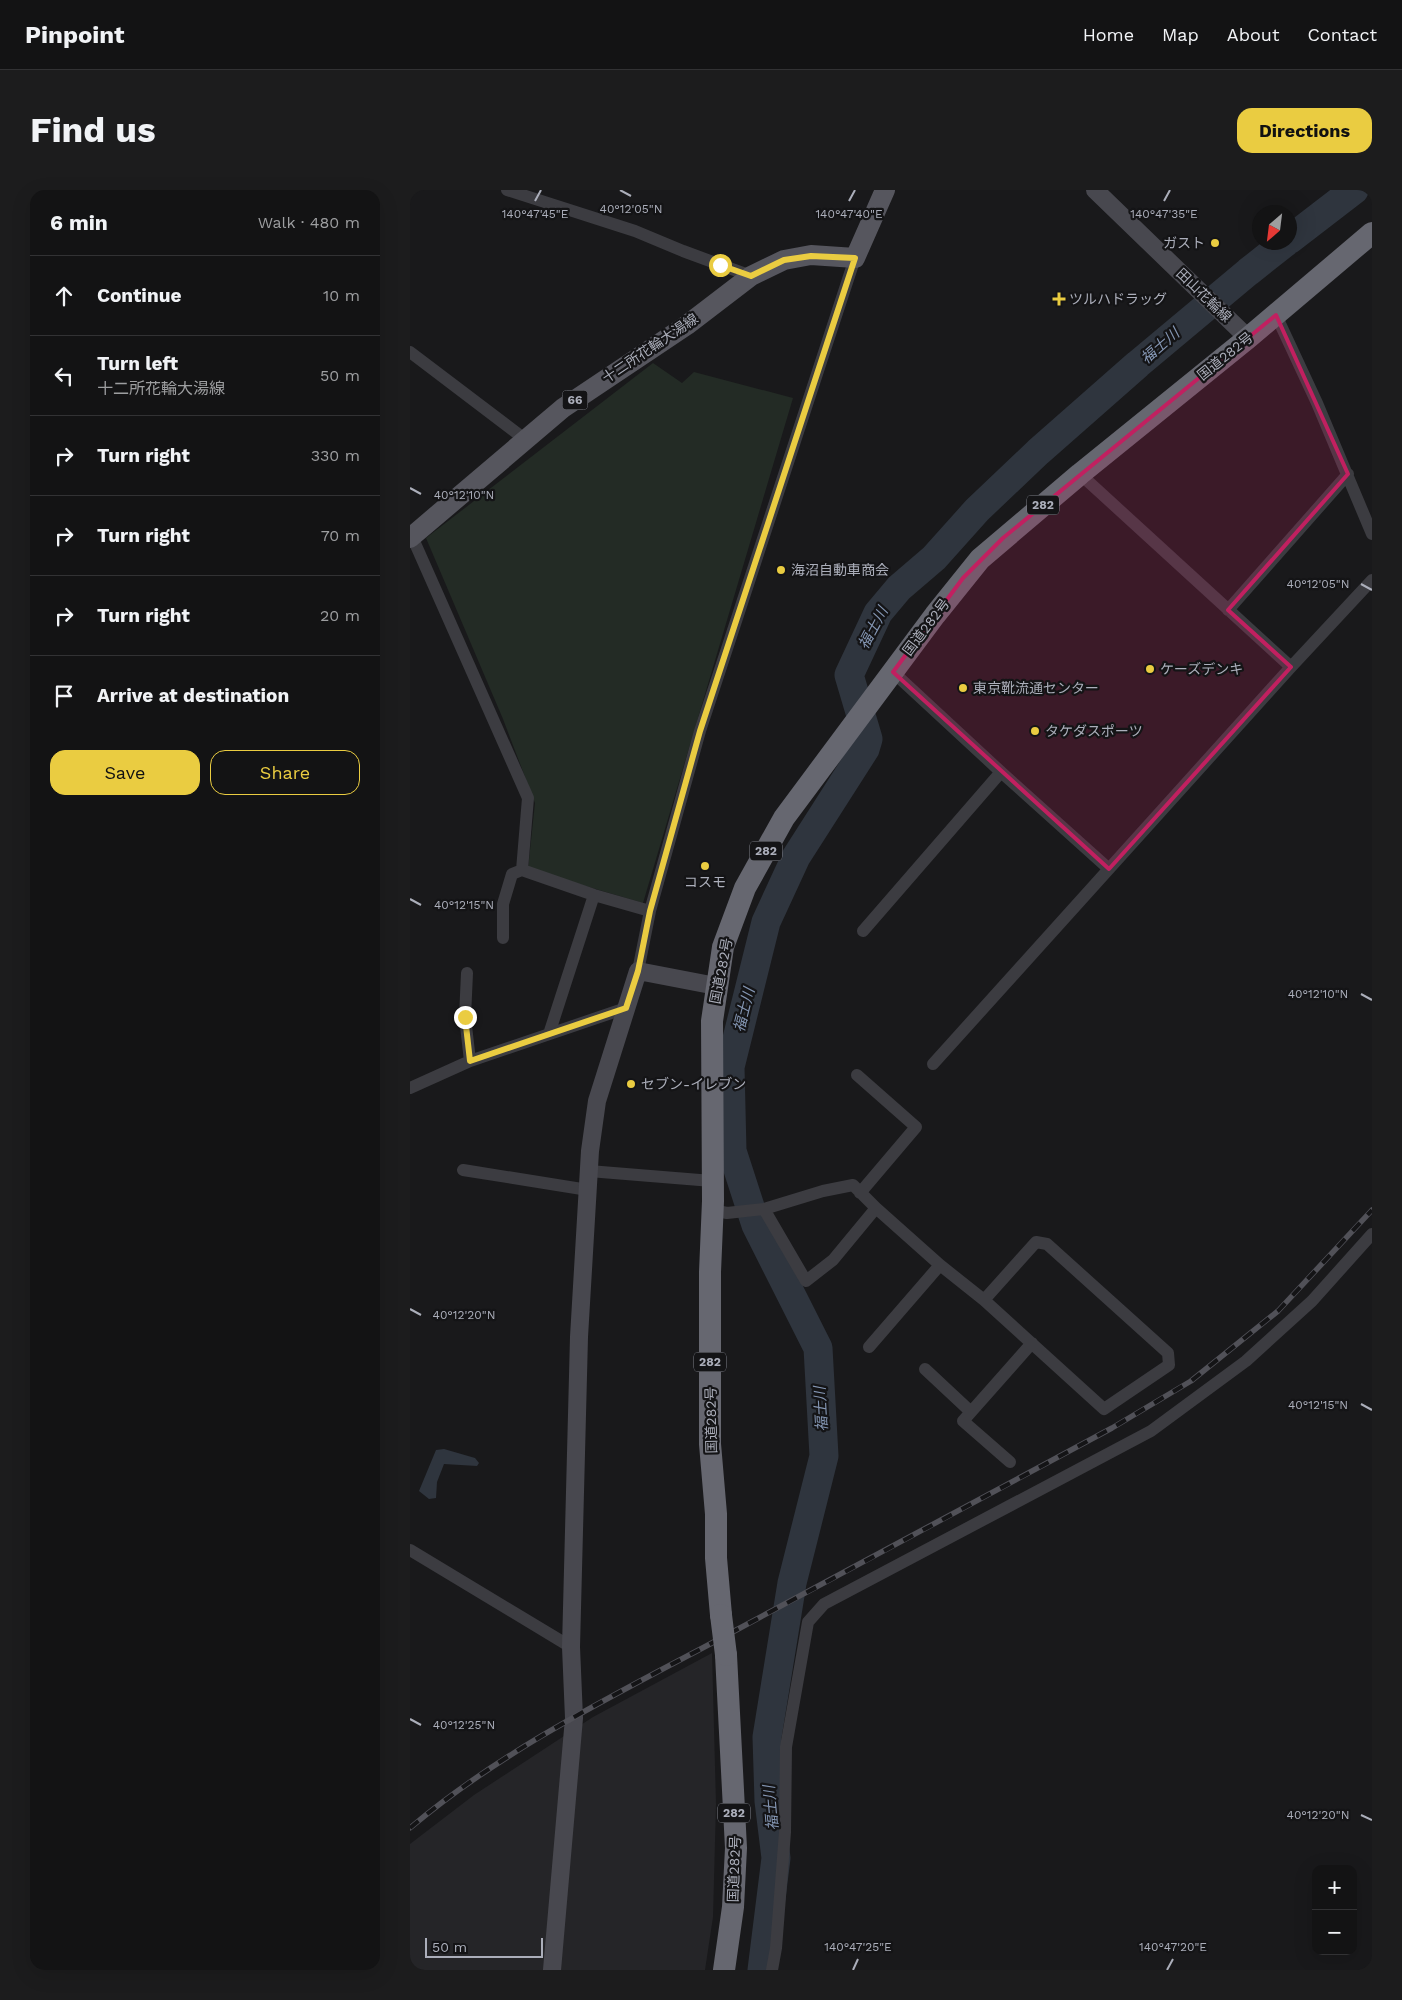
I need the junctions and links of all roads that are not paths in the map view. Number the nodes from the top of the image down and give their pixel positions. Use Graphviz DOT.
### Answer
graph roads {
  1 [pos="506,190"];
  2 [pos="885,190"];
  3 [pos="1095,190"];
  4 [pos="1372,233"];
  5 [pos="855,258"];
  6 [pos="751,276"];
  7 [pos="1276,315"];
  8 [pos="1248,338"];
  9 [pos="410,352"];
  10 [pos="526,440"];
  11 [pos="1080,474"];
  12 [pos="1348,474"];
  13 [pos="1372,534"];
  14 [pos="411,536"];
  15 [pos="1372,580"];
  16 [pos="1228,610"];
  17 [pos="1291,667"];
  18 [pos="893,672"];
  19 [pos="1001,772"];
  20 [pos="1109,869"];
  21 [pos="522,870"];
  22 [pos="594,895"];
  23 [pos="650,911"];
  24 [pos="863,931"];
  25 [pos="503,938"];
  26 [pos="638,971"];
  27 [pos="467,973"];
  28 [pos="716,986"];
  29 [pos="626,1008"];
  30 [pos="550,1034"];
  31 [pos="470,1061"];
  32 [pos="933,1064"];
  33 [pos="857,1075"];
  34 [pos="410,1088"];
  35 [pos="463,1170"];
  36 [pos="589,1171"];
  37 [pos="712,1181"];
  38 [pos="588,1190"];
  39 [pos="860,1192"];
  40 [pos="876,1208"];
  41 [pos="763,1209"];
  42 [pos="720,1212"];
  43 [pos="1372,1234"];
  44 [pos="940,1264"];
  45 [pos="984,1300"];
  46 [pos="1032,1343"];
  47 [pos="869,1347"];
  48 [pos="925,1369"];
  49 [pos="971,1412"];
  50 [pos="1010,1462"];
  51 [pos="410,1550"];
  52 [pos="572,1648"];
  53 [pos="552,1970"];
  54 [pos="724,1970"];
  55 [pos="772,1970"];
  1 -- 6 [label="street"];
  2 -- 5 [label="main road"];
  3 -- 8 [label="street, 田山花輪線"];
  4 -- 7 [label="highway, 国道282号 / 282"];
  5 -- 6 [label="main road, 十二所花輪大湯線 / 66"];
  5 -- 23 [label="street"];
  6 -- 10 [label="main road, 十二所花輪大湯線 / 66"];
  7 -- 8 [label="highway, 国道282号 / 282"];
  7 -- 12 [label="street"];
  8 -- 11 [label="highway, 国道282号 / 282"];
  9 -- 10 [label="street"];
  10 -- 14 [label="main road, 十二所花輪大湯線 / 66"];
  11 -- 16 [label="street"];
  11 -- 18 [label="highway, 国道282号 / 282"];
  12 -- 13 [label="street"];
  12 -- 16 [label="street"];
  14 -- 21 [label="street"];
  15 -- 17 [label="street"];
  16 -- 17 [label="street"];
  17 -- 20 [label="street"];
  18 -- 19 [label="street"];
  18 -- 28 [label="highway, 国道282号 / 282"];
  19 -- 20 [label="street"];
  19 -- 24 [label="street"];
  20 -- 32 [label="street"];
  21 -- 22 [label="street"];
  21 -- 25 [label="street"];
  22 -- 23 [label="street"];
  22 -- 30 [label="street"];
  23 -- 26 [label="street"];
  26 -- 28 [label="street"];
  26 -- 29 [label="street"];
  27 -- 31 [label="street"];
  28 -- 37 [label="highway, 国道282号 / 282"];
  29 -- 30 [label="street"];
  29 -- 36 [label="street"];
  30 -- 31 [label="street"];
  31 -- 34 [label="street"];
  33 -- 39 [label="street"];
  35 -- 38 [label="street"];
  36 -- 37 [label="street"];
  36 -- 38 [label="street"];
  37 -- 42 [label="highway, 国道282号 / 282"];
  38 -- 52 [label="street"];
  39 -- 40 [label="street"];
  39 -- 41 [label="street"];
  40 -- 41 [label="street"];
  40 -- 44 [label="street"];
  41 -- 42 [label="street"];
  42 -- 54 [label="highway, 国道282号 / 282, bridge"];
  43 -- 55 [label="street"];
  44 -- 45 [label="street"];
  44 -- 47 [label="street"];
  45 -- 46 [label="street"];
  45 -- 46 [label="street"];
  46 -- 49 [label="street"];
  48 -- 49 [label="street"];
  49 -- 50 [label="street"];
  51 -- 52 [label="street"];
  52 -- 53 [label="street"];
}
